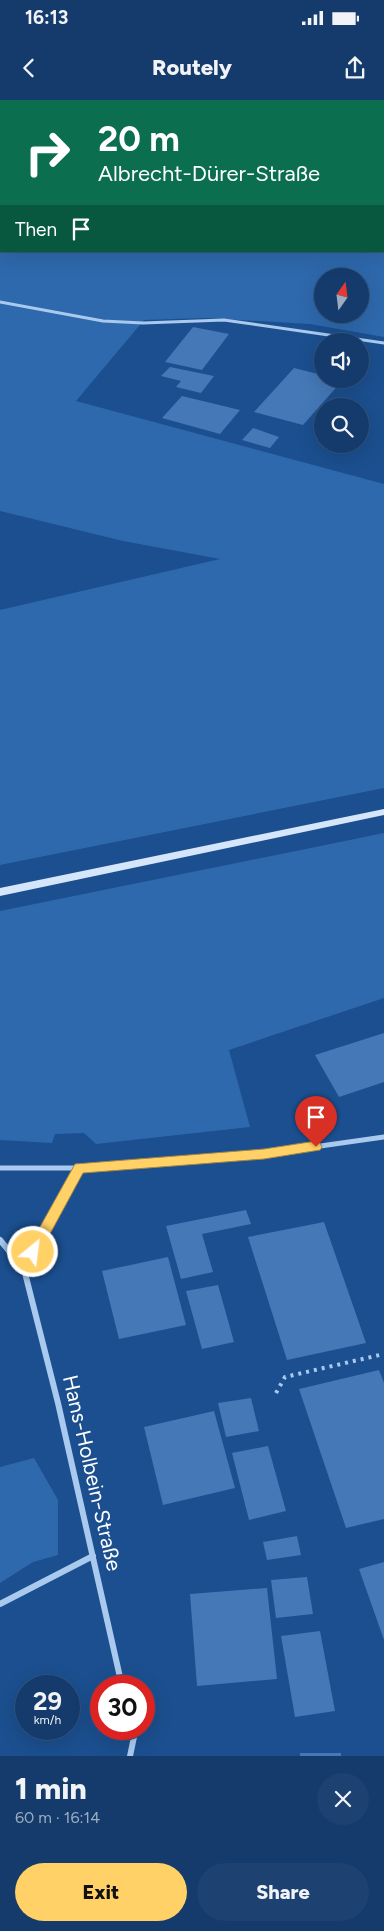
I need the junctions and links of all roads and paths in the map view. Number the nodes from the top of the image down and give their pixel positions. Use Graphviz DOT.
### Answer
graph roads {
  1 [pos="0,302"];
  2 [pos="384,343"];
  3 [pos="384,812"];
  4 [pos="0,892"];
  5 [pos="384,1136"];
  6 [pos="0,1168"];
  7 [pos="79,1168"];
  8 [pos="0,1240"];
  9 [pos="24,1269"];
  10 [pos="384,1354"];
  11 [pos="276,1393"];
  12 [pos="92,1556"];
  13 [pos="0,1604"];
  14 [pos="119,1675"];
  15 [pos="133,1740"];
  16 [pos="130,1756"];
  1 -- 2 [label="street"];
  3 -- 4 [label="main road"];
  5 -- 7 [label="street"];
  6 -- 7 [label="street"];
  7 -- 9 [label="street"];
  8 -- 9 [label="street, Hans-Holbein-Straße"];
  9 -- 12 [label="street, Hans-Holbein-Straße"];
  10 -- 11 [label="path"];
  12 -- 13 [label="street"];
  12 -- 14 [label="street, Hans-Holbein-Straße"];
  15 -- 16 [label="street"];
}
